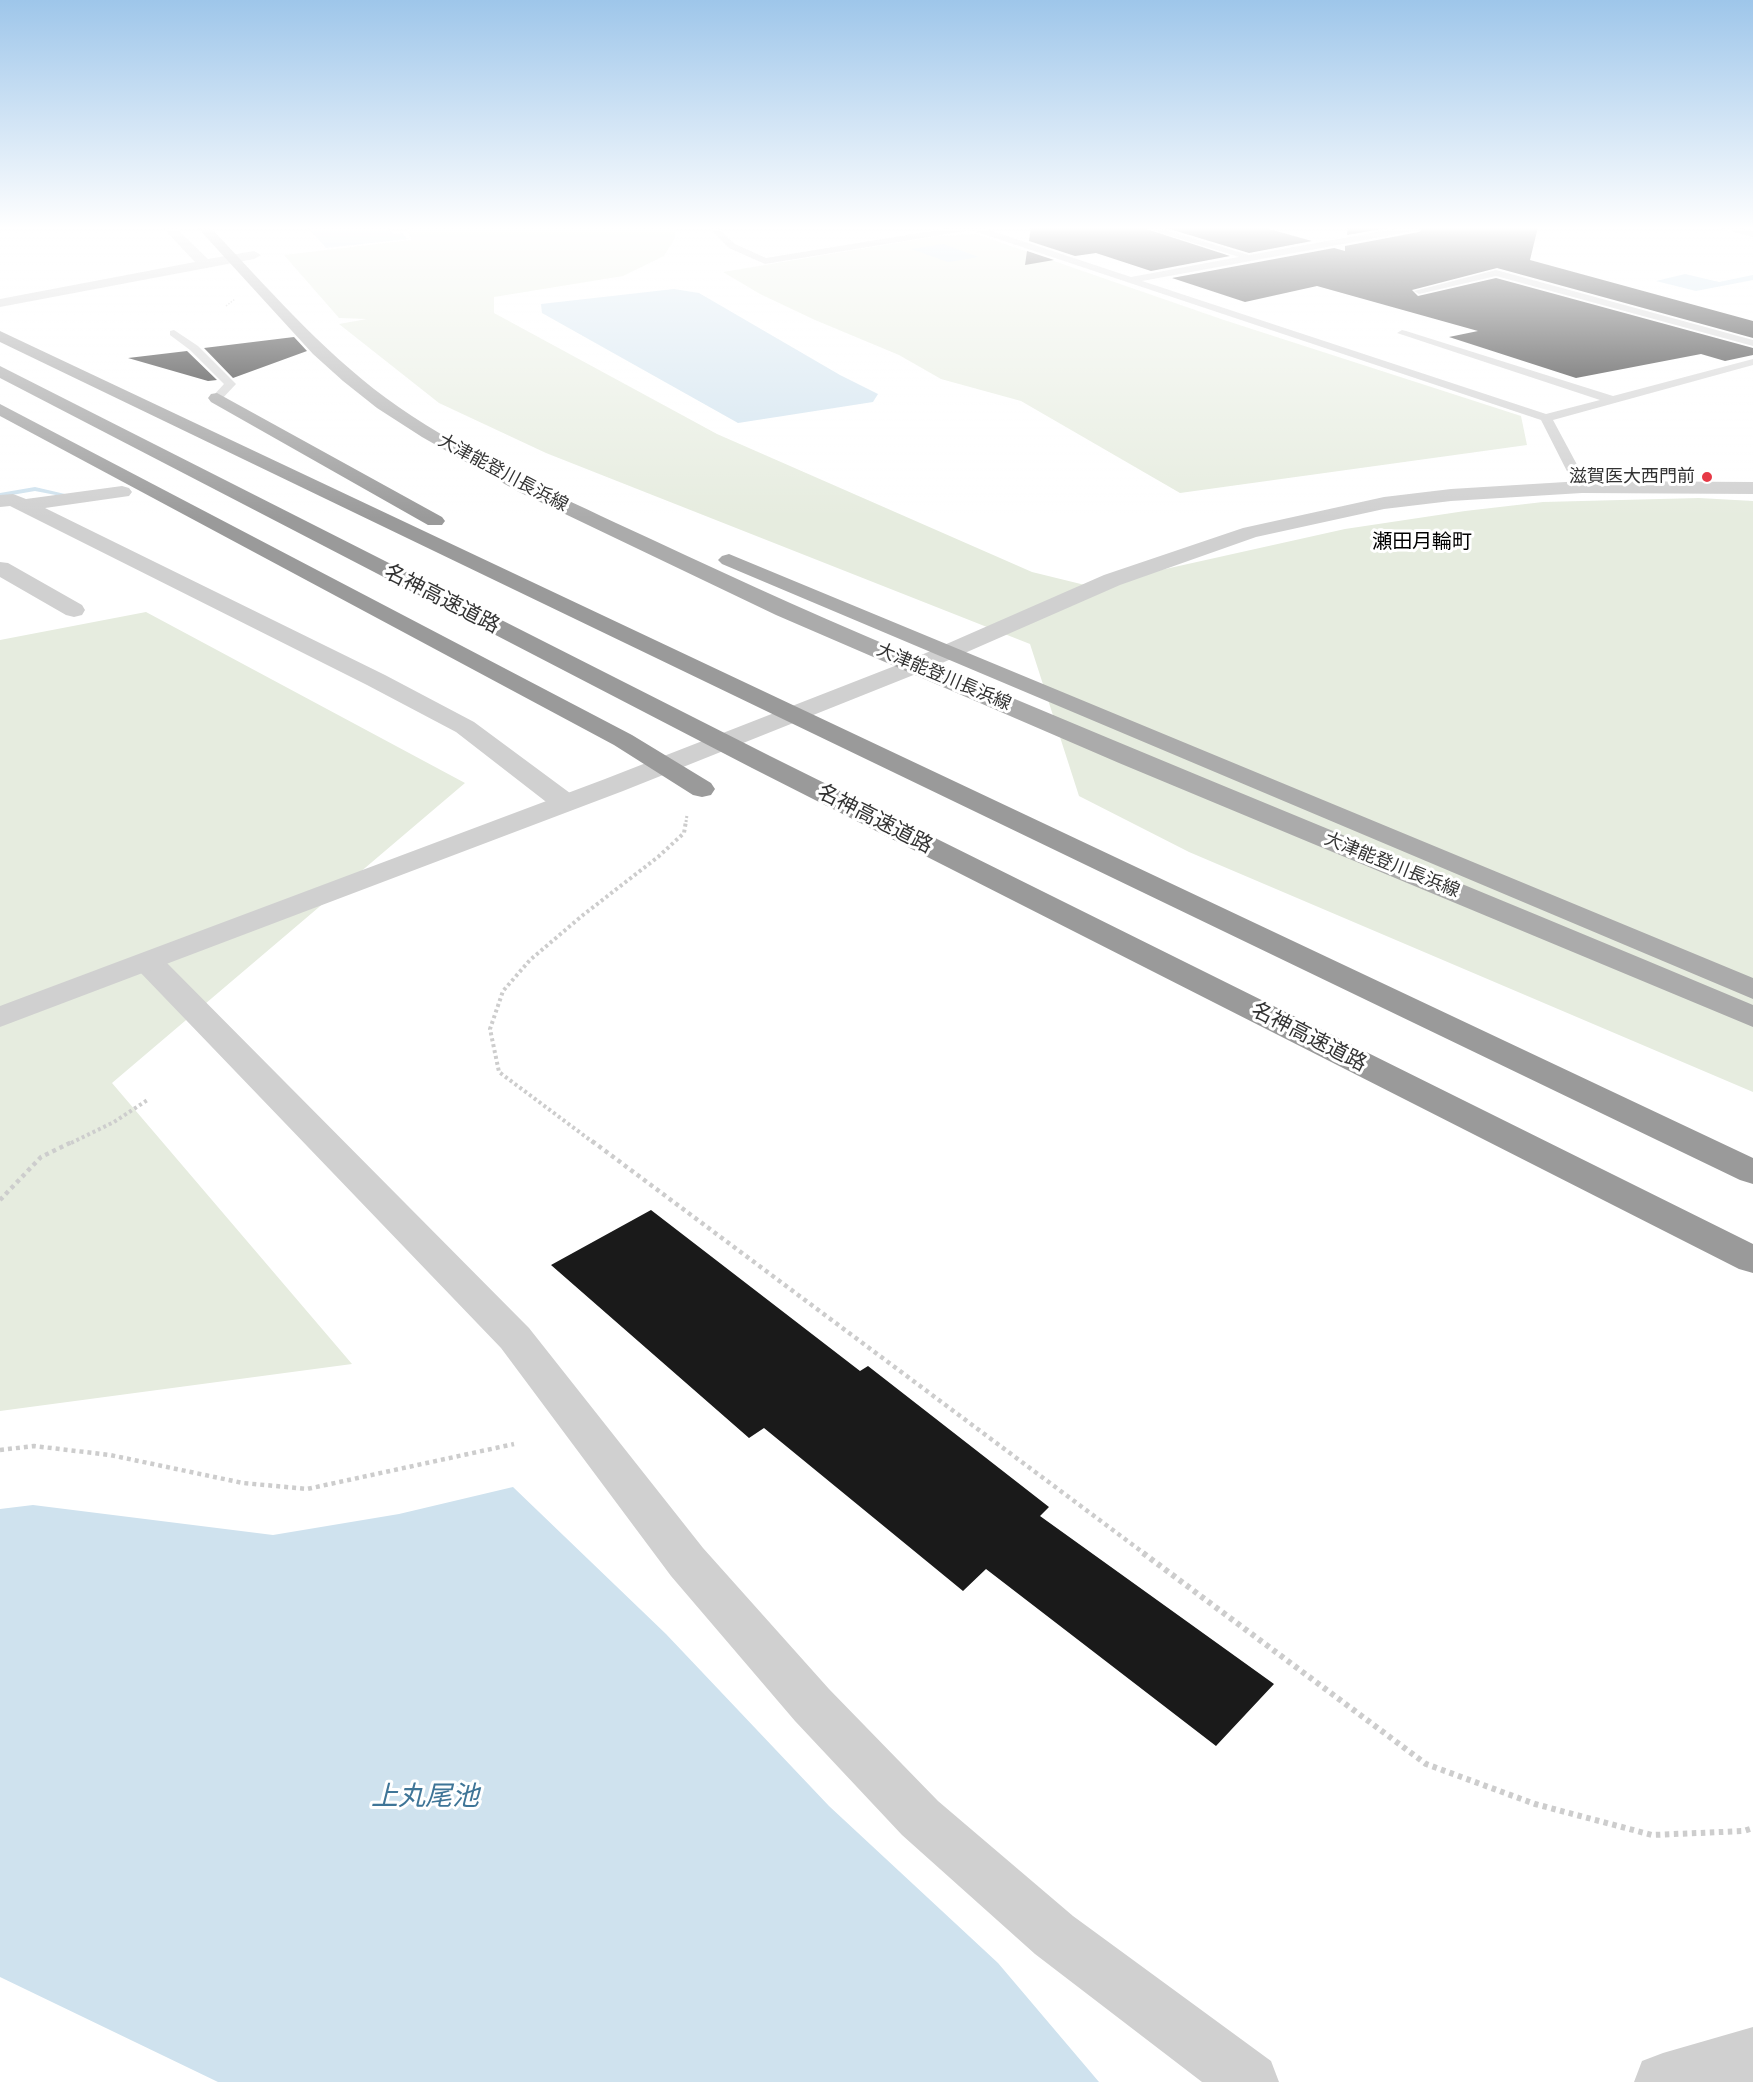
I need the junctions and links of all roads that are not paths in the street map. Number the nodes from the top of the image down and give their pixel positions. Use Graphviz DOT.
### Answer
graph roads {
  1 [pos="293,324"];
  2 [pos="323,324"];
  3 [pos="1261,324"];
  4 [pos="1684,324"];
  5 [pos="174,333"];
  6 [pos="1402,333"];
  7 [pos="0,336"];
  8 [pos="1753,343"];
  9 [pos="1753,362"];
  10 [pos="0,371"];
  11 [pos="217,398"];
  12 [pos="1613,400"];
  13 [pos="0,409"];
  14 [pos="1546,418"];
  15 [pos="1582,487"];
  16 [pos="1753,488"];
  17 [pos="122,492"];
  18 [pos="0,501"];
  19 [pos="23,505"];
  20 [pos="0,568"];
  21 [pos="32,586"];
  22 [pos="0,596"];
  23 [pos="74,610"];
  24 [pos="656,648"];
  25 [pos="946,652"];
  26 [pos="918,665"];
  27 [pos="702,789"];
  28 [pos="564,802"];
  29 [pos="149,963"];
  30 [pos="1753,988"];
  31 [pos="0,1017"];
  32 [pos="1753,1017"];
  33 [pos="1753,1172"];
  34 [pos="1753,1260"];
  35 [pos="1753,2056"];
  36 [pos="1250,2082"];
  37 [pos="1663,2082"];
  1 -- 26 [label="main road, 大津能登川長浜線"];
  2 -- 25 [label="main road, 大津能登川長浜線"];
  3 -- 14 [label="lane"];
  4 -- 8 [label="lane"];
  5 -- 11 [label="lane"];
  6 -- 12 [label="lane"];
  7 -- 24 [label="highway"];
  9 -- 12 [label="lane"];
  10 -- 34 [label="highway, 名神高速道路"];
  11 -- 24 [label="highway"];
  12 -- 14 [label="lane"];
  13 -- 27 [label="highway"];
  14 -- 15 [label="lane"];
  15 -- 16 [label="street"];
  15 -- 25 [label="street"];
  17 -- 19 [label="street"];
  18 -- 19 [label="street"];
  19 -- 28 [label="street"];
  20 -- 21 [label="street"];
  21 -- 22 [label="street"];
  21 -- 23 [label="street"];
  24 -- 33 [label="highway"];
  25 -- 26 [label="street"];
  25 -- 30 [label="main road, 大津能登川長浜線"];
  26 -- 28 [label="street"];
  26 -- 32 [label="main road, 大津能登川長浜線"];
  28 -- 29 [label="street"];
  29 -- 31 [label="street"];
  29 -- 36 [label="street"];
  35 -- 37 [label="street"];
}
